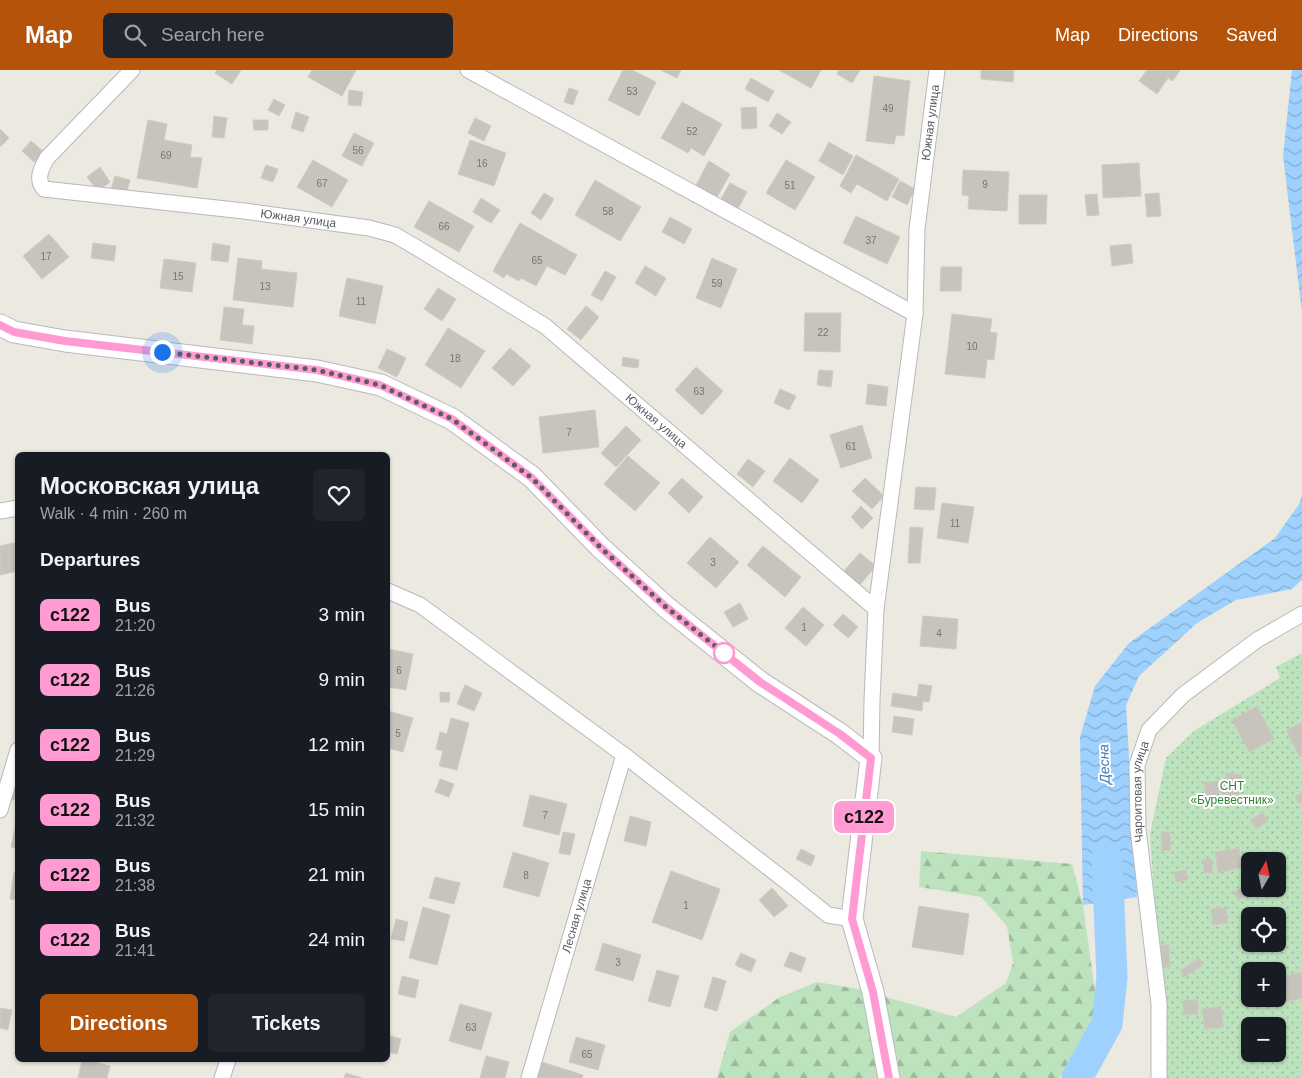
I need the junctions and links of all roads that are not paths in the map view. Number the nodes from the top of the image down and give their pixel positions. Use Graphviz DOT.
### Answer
graph roads {
  1 [pos="132,70"];
  2 [pos="468,70"];
  3 [pos="937,70"];
  4 [pos="914,314"];
  5 [pos="0,325"];
  6 [pos="15,508"];
  7 [pos="0,511"];
  8 [pos="390,592"];
  9 [pos="876,609"];
  10 [pos="1302,614"];
  11 [pos="624,755"];
  12 [pos="871,758"];
  13 [pos="15,760"];
  14 [pos="0,810"];
  15 [pos="852,919"];
  16 [pos="227,1062"];
  17 [pos="222,1078"];
  18 [pos="529,1078"];
  19 [pos="889,1078"];
  20 [pos="1159,1078"];
  1 -- 9 [label="street, Южная улица"];
  2 -- 4 [label="street"];
  3 -- 4 [label="street, Южная улица"];
  4 -- 9 [label="street, Южная улица"];
  5 -- 12 [label="street"];
  6 -- 7 [label="street"];
  8 -- 11 [label="street"];
  9 -- 12 [label="street"];
  10 -- 20 [label="street, Чароитовая улица"];
  11 -- 15 [label="street"];
  11 -- 18 [label="street, Лесная улица"];
  12 -- 15 [label="street"];
  13 -- 14 [label="street"];
  15 -- 19 [label="street"];
  16 -- 17 [label="street"];
}
